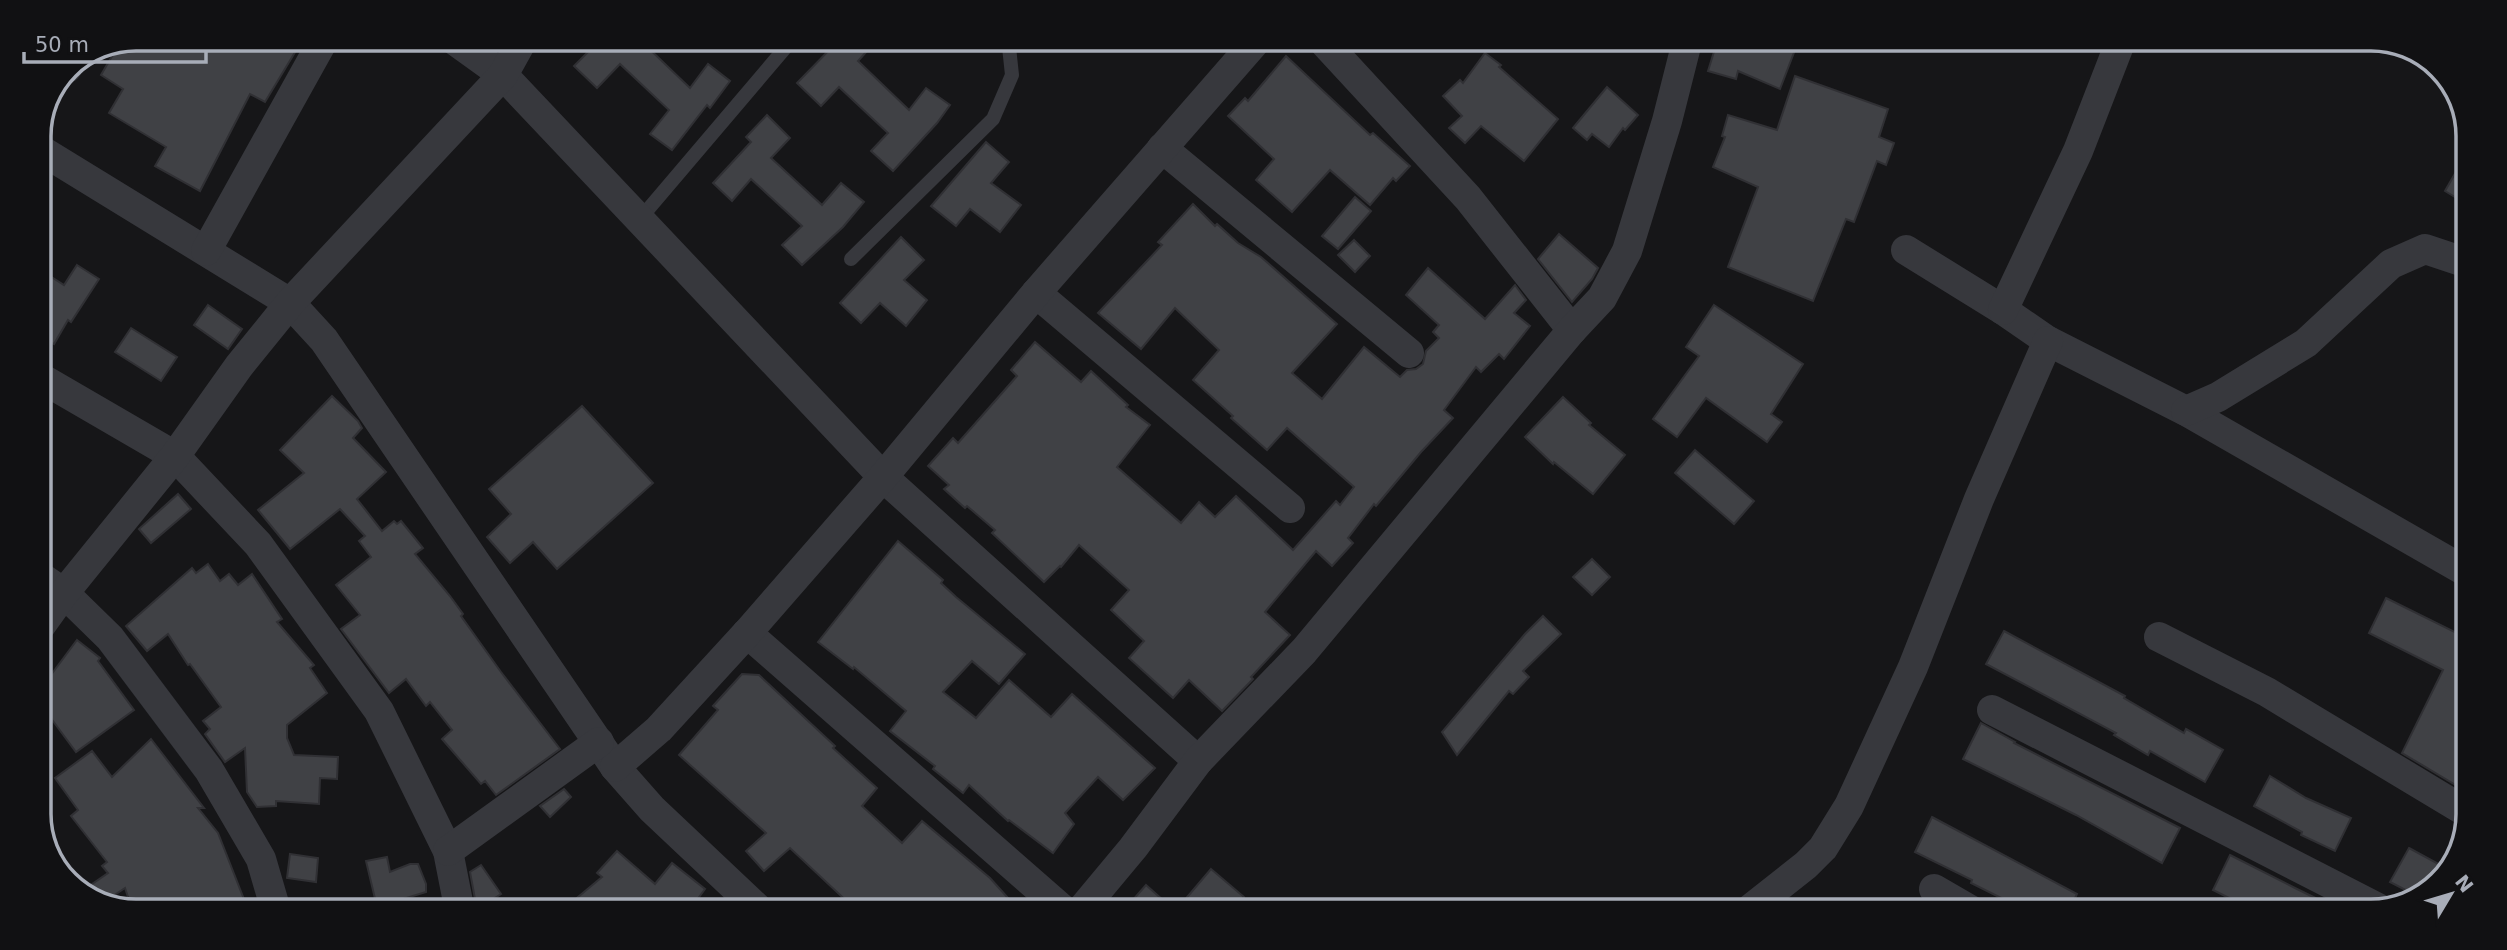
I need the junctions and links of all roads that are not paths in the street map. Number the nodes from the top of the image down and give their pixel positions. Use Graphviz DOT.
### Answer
graph roads {
  1 [pos="317,51"];
  2 [pos="470,51"];
  3 [pos="516,51"];
  4 [pos="783,51"];
  5 [pos="1009,51"];
  6 [pos="1247,51"];
  7 [pos="1332,51"];
  8 [pos="1685,51"];
  9 [pos="2117,51"];
  10 [pos="503,75"];
  11 [pos="1162,148"];
  12 [pos="51,156"];
  13 [pos="639,220"];
  14 [pos="1906,250"];
  15 [pos="206,251"];
  16 [pos="851,259"];
  17 [pos="2456,259"];
  18 [pos="1036,293"];
  19 [pos="290,303"];
  20 [pos="2003,310"];
  21 [pos="1572,330"];
  22 [pos="2048,341"];
  23 [pos="1409,353"];
  24 [pos="51,384"];
  25 [pos="2186,411"];
  26 [pos="174,456"];
  27 [pos="883,477"];
  28 [pos="1290,508"];
  29 [pos="2456,566"];
  30 [pos="51,584"];
  31 [pos="64,593"];
  32 [pos="51,611"];
  33 [pos="747,633"];
  34 [pos="2159,637"];
  35 [pos="1993,710"];
  36 [pos="599,742"];
  37 [pos="1198,761"];
  38 [pos="615,767"];
  39 [pos="2456,806"];
  40 [pos="448,851"];
  41 [pos="1934,890"];
  42 [pos="273,899"];
  43 [pos="457,899"];
  44 [pos="738,899"];
  45 [pos="1051,899"];
  46 [pos="1090,899"];
  47 [pos="1763,899"];
  48 [pos="1950,899"];
  49 [pos="2361,899"];
  1 -- 15 [label="street"];
  2 -- 10 [label="street"];
  3 -- 10 [label="street"];
  4 -- 13 [label="lane"];
  5 -- 16 [label="lane"];
  6 -- 11 [label="street"];
  7 -- 21 [label="street"];
  8 -- 21 [label="street"];
  9 -- 20 [label="street"];
  10 -- 13 [label="street"];
  10 -- 19 [label="street"];
  11 -- 18 [label="street"];
  11 -- 23 [label="street"];
  12 -- 15 [label="street"];
  13 -- 27 [label="street"];
  14 -- 20 [label="street"];
  15 -- 19 [label="street"];
  17 -- 25 [label="street"];
  18 -- 27 [label="street"];
  18 -- 28 [label="street"];
  19 -- 26 [label="street"];
  19 -- 36 [label="street"];
  20 -- 22 [label="street"];
  21 -- 37 [label="street"];
  22 -- 25 [label="street"];
  22 -- 47 [label="street"];
  24 -- 26 [label="street"];
  25 -- 29 [label="street"];
  26 -- 31 [label="street"];
  26 -- 40 [label="street"];
  27 -- 33 [label="street"];
  27 -- 37 [label="street"];
  30 -- 31 [label="street"];
  31 -- 32 [label="street"];
  31 -- 42 [label="street"];
  33 -- 38 [label="street"];
  33 -- 45 [label="street"];
  34 -- 39 [label="street"];
  35 -- 49 [label="street"];
  36 -- 38 [label="street"];
  36 -- 40 [label="street"];
  37 -- 46 [label="street"];
  38 -- 44 [label="street"];
  40 -- 43 [label="street"];
  41 -- 48 [label="street"];
}
